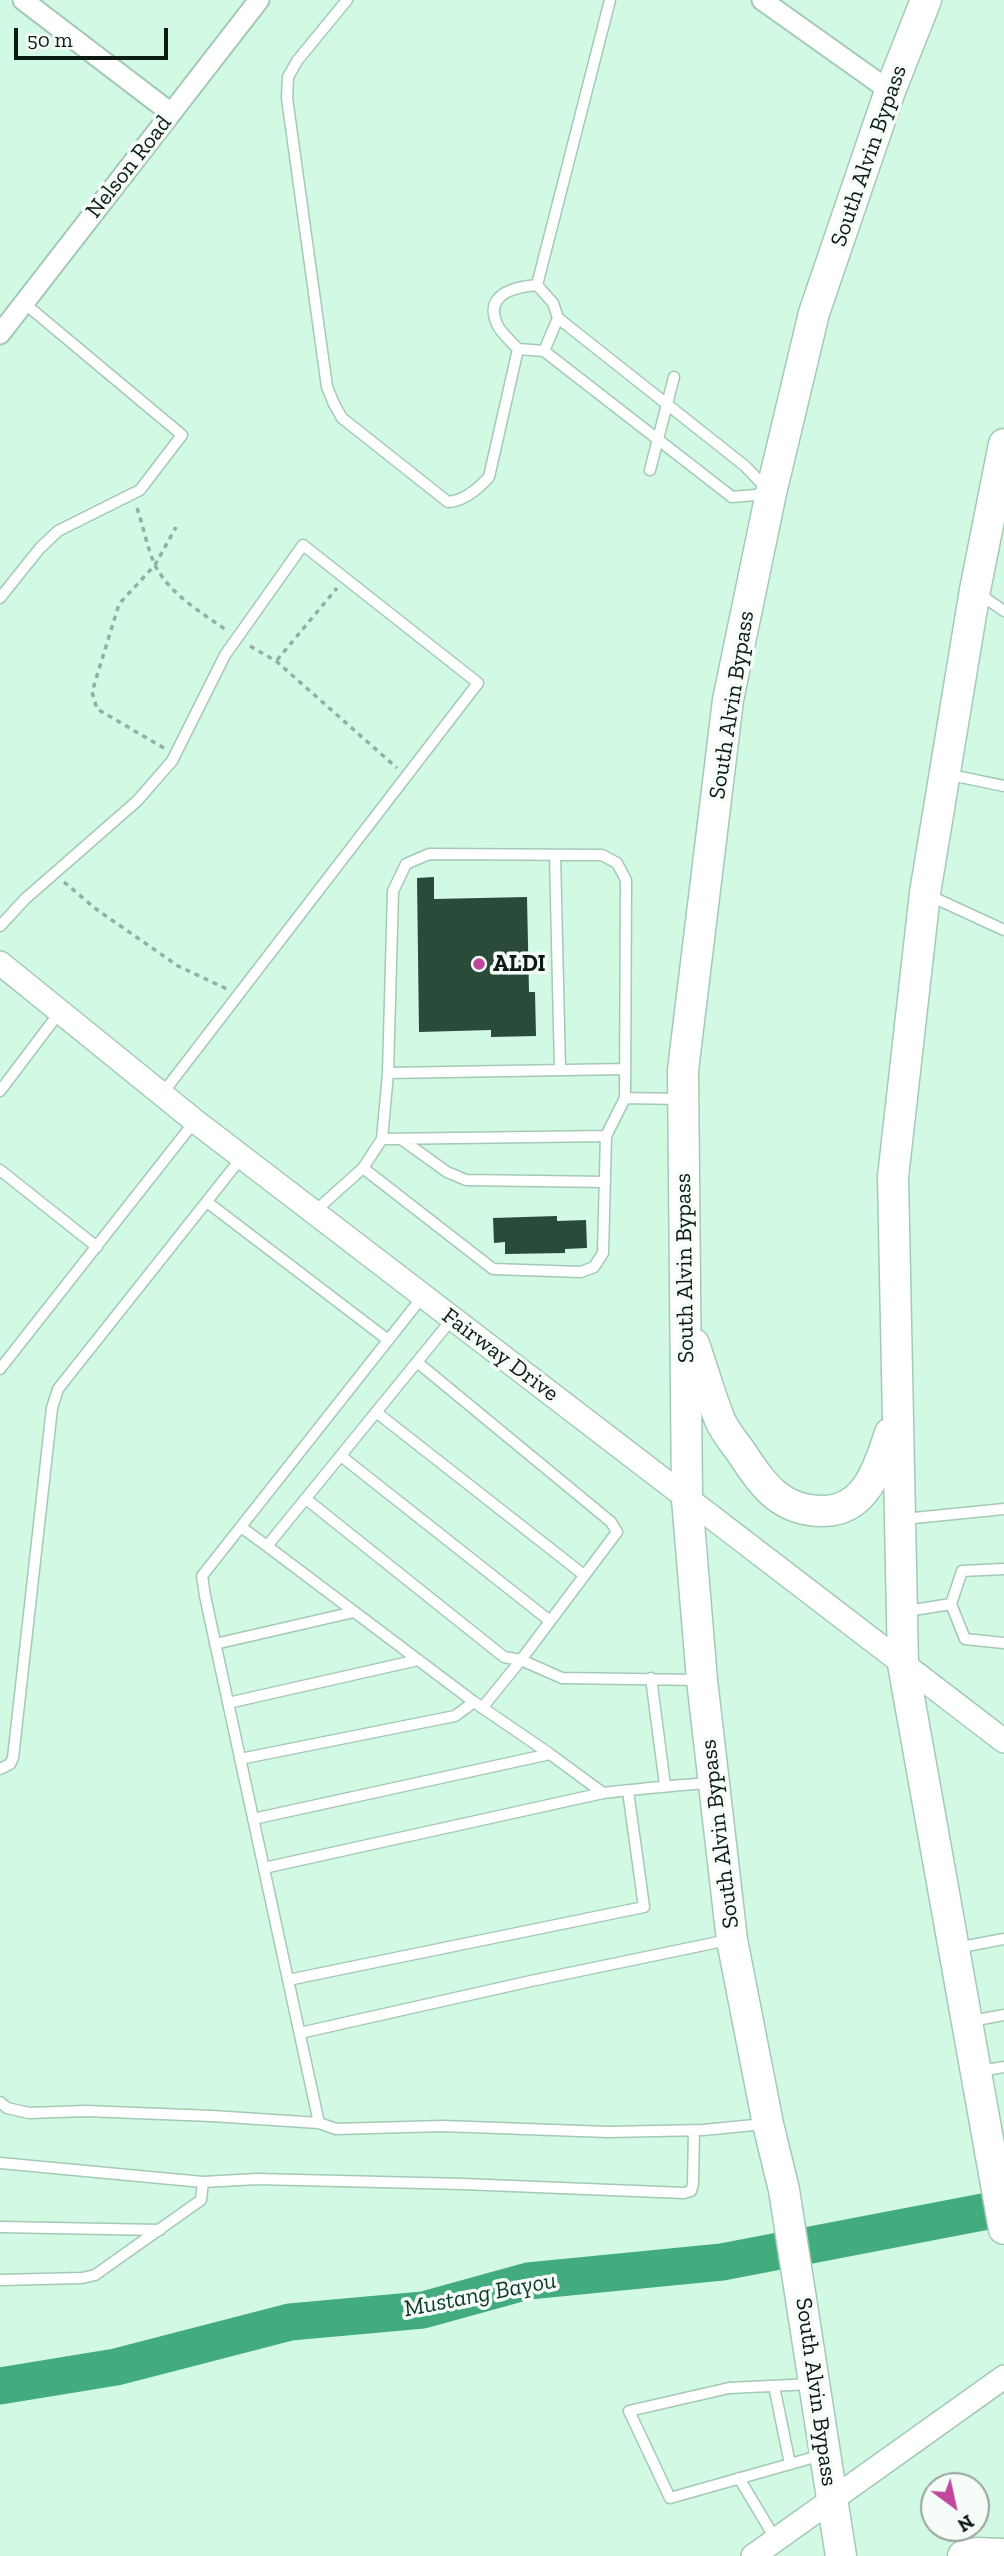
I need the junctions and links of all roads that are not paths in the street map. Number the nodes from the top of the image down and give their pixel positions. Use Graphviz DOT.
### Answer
graph roads {
  1 [pos="23,0"];
  2 [pos="259,0"];
  3 [pos="347,0"];
  4 [pos="610,0"];
  5 [pos="762,0"];
  6 [pos="926,0"];
  7 [pos="890,90"];
  8 [pos="171,113"];
  9 [pos="537,285"];
  10 [pos="24,303"];
  11 [pos="558,318"];
  12 [pos="0,334"];
  13 [pos="518,349"];
  14 [pos="544,351"];
  15 [pos="674,377"];
  16 [pos="667,405"];
  17 [pos="658,441"];
  18 [pos="1004,444"];
  19 [pos="650,470"];
  20 [pos="771,493"];
  21 [pos="975,590"];
  22 [pos="0,598"];
  23 [pos="1004,611"];
  24 [pos="945,774"];
  25 [pos="1004,786"];
  26 [pos="555,855"];
  27 [pos="925,893"];
  28 [pos="0,926"];
  29 [pos="1004,930"];
  30 [pos="0,963"];
  31 [pos="59,1013"];
  32 [pos="625,1069"];
  33 [pos="559,1070"];
  34 [pos="388,1073"];
  35 [pos="0,1091"];
  36 [pos="161,1094"];
  37 [pos="625,1098"];
  38 [pos="683,1099"];
  39 [pos="195,1121"];
  40 [pos="606,1136"];
  41 [pos="382,1139"];
  42 [pos="401,1139"];
  43 [pos="243,1157"];
  44 [pos="363,1168"];
  45 [pos="0,1170"];
  46 [pos="605,1182"];
  47 [pos="207,1202"];
  48 [pos="314,1212"];
  49 [pos="97,1247"];
  50 [pos="423,1296"];
  51 [pos="453,1319"];
  52 [pos="686,1321"];
  53 [pos="388,1340"];
  54 [pos="417,1362"];
  55 [pos="0,1369"];
  56 [pos="898,1410"];
  57 [pos="376,1412"];
  58 [pos="341,1456"];
  59 [pos="306,1499"];
  60 [pos="687,1499"];
  61 [pos="1004,1509"];
  62 [pos="900,1519"];
  63 [pos="241,1527"];
  64 [pos="267,1546"];
  65 [pos="1004,1569"];
  66 [pos="584,1575"];
  67 [pos="951,1604"];
  68 [pos="354,1612"];
  69 [pos="902,1612"];
  70 [pos="550,1620"];
  71 [pos="1004,1643"];
  72 [pos="215,1644"];
  73 [pos="418,1660"];
  74 [pos="521,1660"];
  75 [pos="903,1664"];
  76 [pos="651,1678"];
  77 [pos="702,1680"];
  78 [pos="228,1703"];
  79 [pos="478,1705"];
  80 [pos="1004,1741"];
  81 [pos="550,1754"];
  82 [pos="240,1759"];
  83 [pos="0,1769"];
  84 [pos="713,1783"];
  85 [pos="665,1785"];
  86 [pos="628,1791"];
  87 [pos="603,1793"];
  88 [pos="253,1819"];
  89 [pos="264,1868"];
  90 [pos="1004,1939"];
  91 [pos="732,1940"];
  92 [pos="954,1948"];
  93 [pos="289,1980"];
  94 [pos="1004,2015"];
  95 [pos="967,2022"];
  96 [pos="300,2033"];
  97 [pos="990,2069"];
  98 [pos="0,2102"];
  99 [pos="319,2123"];
  100 [pos="768,2124"];
  101 [pos="694,2130"];
  102 [pos="0,2163"];
  103 [pos="203,2182"];
  104 [pos="0,2227"];
  105 [pos="1004,2229"];
  106 [pos="160,2230"];
  107 [pos="0,2280"];
  108 [pos="1004,2377"];
  109 [pos="815,2383"];
  110 [pos="774,2386"];
  111 [pos="825,2454"];
  112 [pos="789,2464"];
  113 [pos="739,2479"];
  114 [pos="832,2502"];
  115 [pos="776,2540"];
  116 [pos="1004,2554"];
  117 [pos="753,2556"];
  118 [pos="841,2556"];
  119 [pos="963,2556"];
  1 -- 8 [label="street"];
  2 -- 8 [label="street, Nelson Road"];
  3 -- 13 [label="lane"];
  4 -- 9 [label="lane"];
  5 -- 7 [label="street"];
  6 -- 7 [label="main road, South Alvin Bypass"];
  7 -- 20 [label="main road, South Alvin Bypass"];
  8 -- 10 [label="street, Nelson Road"];
  9 -- 11 [label="lane"];
  9 -- 13 [label="lane"];
  10 -- 12 [label="street, Nelson Road"];
  10 -- 22 [label="lane"];
  11 -- 14 [label="lane"];
  11 -- 16 [label="lane"];
  13 -- 14 [label="lane"];
  14 -- 17 [label="lane"];
  15 -- 16 [label="lane"];
  16 -- 17 [label="lane"];
  16 -- 20 [label="lane"];
  17 -- 19 [label="lane"];
  17 -- 20 [label="lane"];
  18 -- 21 [label="main road"];
  20 -- 38 [label="main road, South Alvin Bypass"];
  21 -- 23 [label="lane"];
  21 -- 24 [label="main road"];
  24 -- 25 [label="lane"];
  24 -- 27 [label="main road"];
  26 -- 32 [label="lane"];
  26 -- 33 [label="lane"];
  26 -- 34 [label="lane"];
  27 -- 29 [label="lane"];
  27 -- 56 [label="main road"];
  28 -- 36 [label="lane"];
  30 -- 31 [label="street, Fairway Drive"];
  31 -- 35 [label="lane"];
  31 -- 36 [label="street, Fairway Drive"];
  32 -- 33 [label="lane"];
  32 -- 37 [label="lane"];
  33 -- 34 [label="lane"];
  34 -- 41 [label="lane"];
  36 -- 39 [label="street, Fairway Drive"];
  37 -- 38 [label="lane"];
  37 -- 40 [label="lane"];
  38 -- 52 [label="main road, South Alvin Bypass"];
  39 -- 43 [label="street, Fairway Drive"];
  39 -- 49 [label="lane"];
  40 -- 42 [label="lane"];
  40 -- 46 [label="lane"];
  41 -- 42 [label="lane"];
  41 -- 44 [label="lane"];
  42 -- 46 [label="lane"];
  43 -- 47 [label="lane"];
  43 -- 48 [label="street, Fairway Drive"];
  44 -- 46 [label="lane"];
  44 -- 48 [label="lane"];
  45 -- 49 [label="lane"];
  47 -- 53 [label="lane"];
  47 -- 83 [label="lane"];
  48 -- 50 [label="street, Fairway Drive"];
  49 -- 55 [label="lane"];
  50 -- 51 [label="street, Fairway Drive"];
  50 -- 53 [label="lane"];
  51 -- 54 [label="lane"];
  51 -- 60 [label="street, Fairway Drive"];
  52 -- 56 [label="main road"];
  52 -- 60 [label="main road, South Alvin Bypass"];
  53 -- 63 [label="lane"];
  54 -- 57 [label="lane"];
  54 -- 66 [label="lane"];
  56 -- 62 [label="main road"];
  57 -- 58 [label="lane"];
  57 -- 66 [label="lane"];
  58 -- 59 [label="lane"];
  58 -- 70 [label="lane"];
  59 -- 64 [label="lane"];
  59 -- 74 [label="lane"];
  60 -- 75 [label="street, Fairway Drive"];
  60 -- 77 [label="main road, South Alvin Bypass"];
  61 -- 62 [label="lane"];
  62 -- 69 [label="main road"];
  63 -- 64 [label="lane"];
  63 -- 72 [label="lane"];
  64 -- 68 [label="lane"];
  65 -- 67 [label="lane"];
  66 -- 70 [label="lane"];
  67 -- 69 [label="lane"];
  67 -- 71 [label="lane"];
  68 -- 72 [label="lane"];
  68 -- 73 [label="lane"];
  69 -- 75 [label="main road"];
  70 -- 74 [label="lane"];
  72 -- 78 [label="lane"];
  73 -- 78 [label="lane"];
  73 -- 79 [label="lane"];
  74 -- 76 [label="lane"];
  74 -- 79 [label="lane"];
  75 -- 80 [label="street, Fairway Drive"];
  75 -- 92 [label="main road"];
  76 -- 77 [label="lane"];
  76 -- 85 [label="lane"];
  77 -- 84 [label="main road, South Alvin Bypass"];
  78 -- 82 [label="lane"];
  79 -- 81 [label="lane"];
  79 -- 82 [label="lane"];
  81 -- 87 [label="lane"];
  81 -- 88 [label="lane"];
  82 -- 88 [label="lane"];
  84 -- 85 [label="lane"];
  84 -- 91 [label="main road, South Alvin Bypass"];
  85 -- 86 [label="lane"];
  86 -- 87 [label="lane"];
  86 -- 93 [label="lane"];
  87 -- 89 [label="lane"];
  88 -- 89 [label="lane"];
  89 -- 93 [label="lane"];
  90 -- 92 [label="lane"];
  91 -- 96 [label="lane"];
  91 -- 100 [label="main road, South Alvin Bypass"];
  92 -- 95 [label="main road"];
  93 -- 96 [label="lane"];
  94 -- 95 [label="lane"];
  95 -- 97 [label="main road"];
  96 -- 99 [label="lane"];
  97 -- 105 [label="main road"];
  98 -- 99 [label="lane"];
  99 -- 101 [label="lane"];
  100 -- 101 [label="lane"];
  100 -- 109 [label="main road, South Alvin Bypass"];
  101 -- 103 [label="lane"];
  102 -- 103 [label="lane"];
  103 -- 106 [label="lane"];
  104 -- 106 [label="lane"];
  106 -- 107 [label="lane"];
  108 -- 114 [label="street"];
  109 -- 110 [label="lane"];
  109 -- 111 [label="main road, South Alvin Bypass"];
  110 -- 112 [label="lane"];
  110 -- 113 [label="lane"];
  111 -- 112 [label="lane"];
  111 -- 114 [label="main road, South Alvin Bypass"];
  112 -- 113 [label="lane"];
  113 -- 115 [label="lane"];
  114 -- 115 [label="street"];
  114 -- 118 [label="main road, South Alvin Bypass"];
  115 -- 117 [label="street"];
  116 -- 119 [label="main road"];
}
